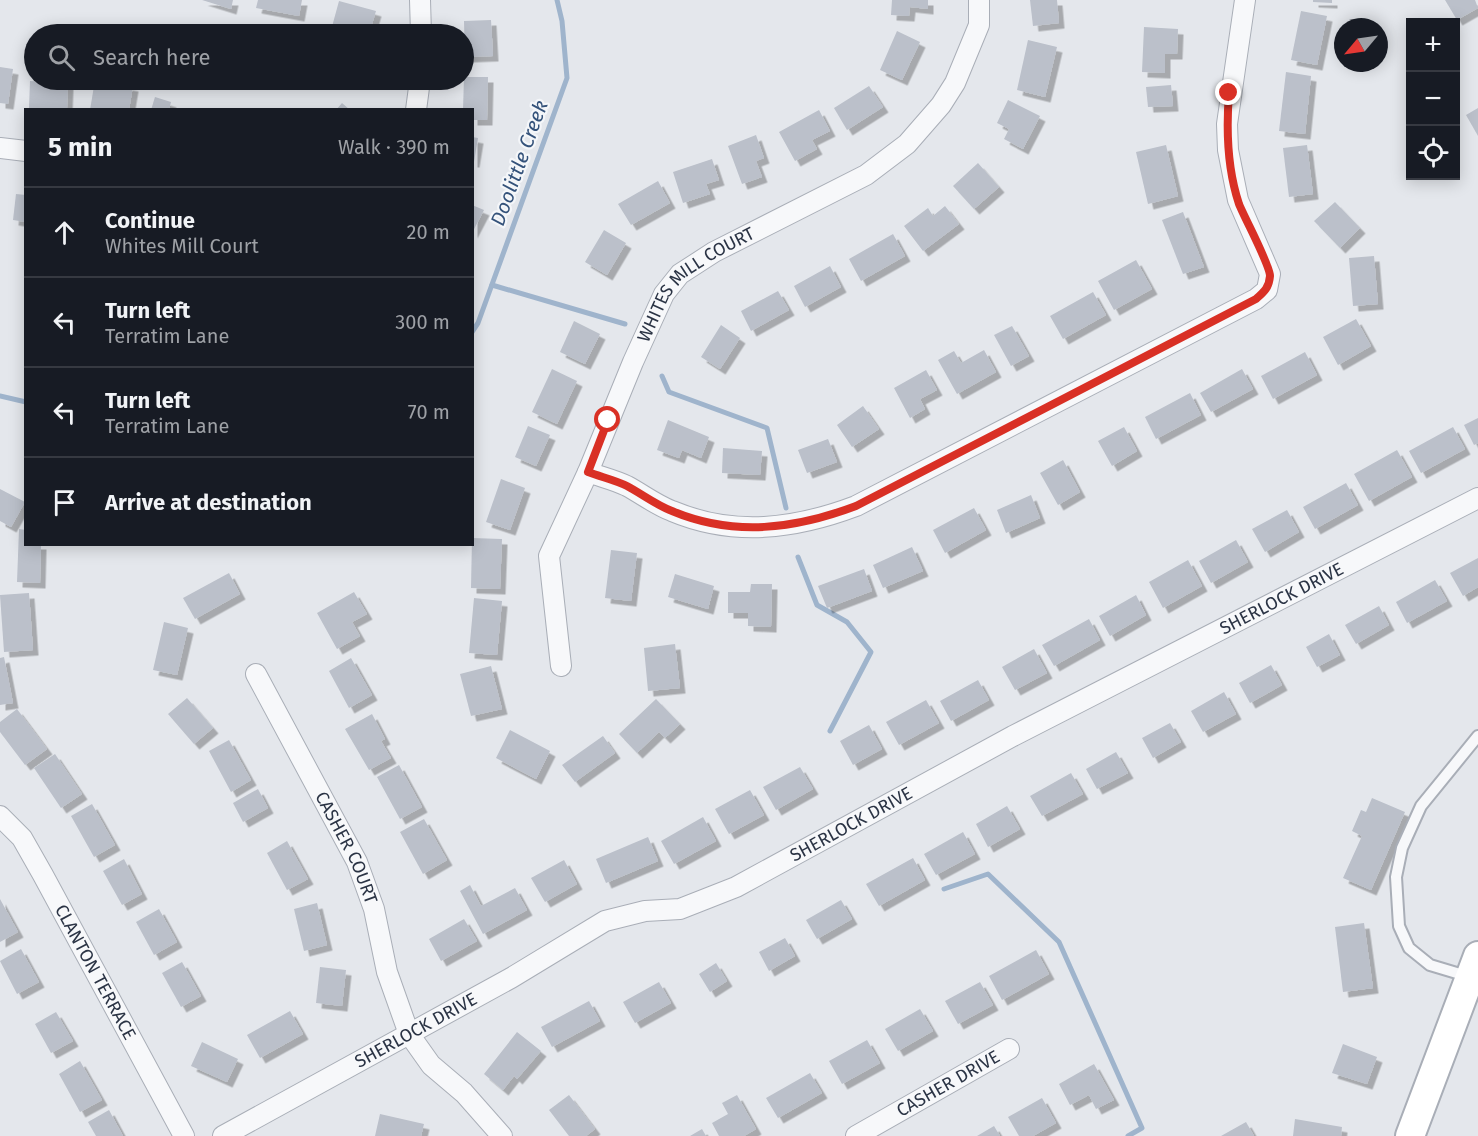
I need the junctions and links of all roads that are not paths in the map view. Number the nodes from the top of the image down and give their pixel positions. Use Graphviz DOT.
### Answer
graph roads {
  1 [pos="420,0"];
  2 [pos="979,0"];
  3 [pos="1245,0"];
  4 [pos="421,24"];
  5 [pos="419,90"];
  6 [pos="416,108"];
  7 [pos="0,148"];
  8 [pos="24,151"];
  9 [pos="588,472"];
  10 [pos="1478,498"];
  11 [pos="561,666"];
  12 [pos="256,674"];
  13 [pos="1478,736"];
  14 [pos="0,816"];
  15 [pos="1474,967"];
  16 [pos="409,1034"];
  17 [pos="1009,1048"];
  18 [pos="184,1136"];
  19 [pos="223,1136"];
  20 [pos="502,1136"];
  21 [pos="856,1136"];
  22 [pos="1410,1136"];
  1 -- 4 [label="street"];
  2 -- 9 [label="street, WHITES MILL COURT"];
  3 -- 9 [label="street"];
  5 -- 6 [label="street"];
  7 -- 8 [label="street"];
  9 -- 11 [label="street, WHITES MILL COURT"];
  10 -- 16 [label="street, SHERLOCK DRIVE"];
  12 -- 16 [label="street, CASHER COURT"];
  13 -- 15 [label="lane"];
  14 -- 18 [label="street, CLANTON TERRACE"];
  15 -- 22 [label="main road"];
  16 -- 19 [label="street, SHERLOCK DRIVE"];
  16 -- 20 [label="street"];
  17 -- 21 [label="street, CASHER DRIVE"];
}
